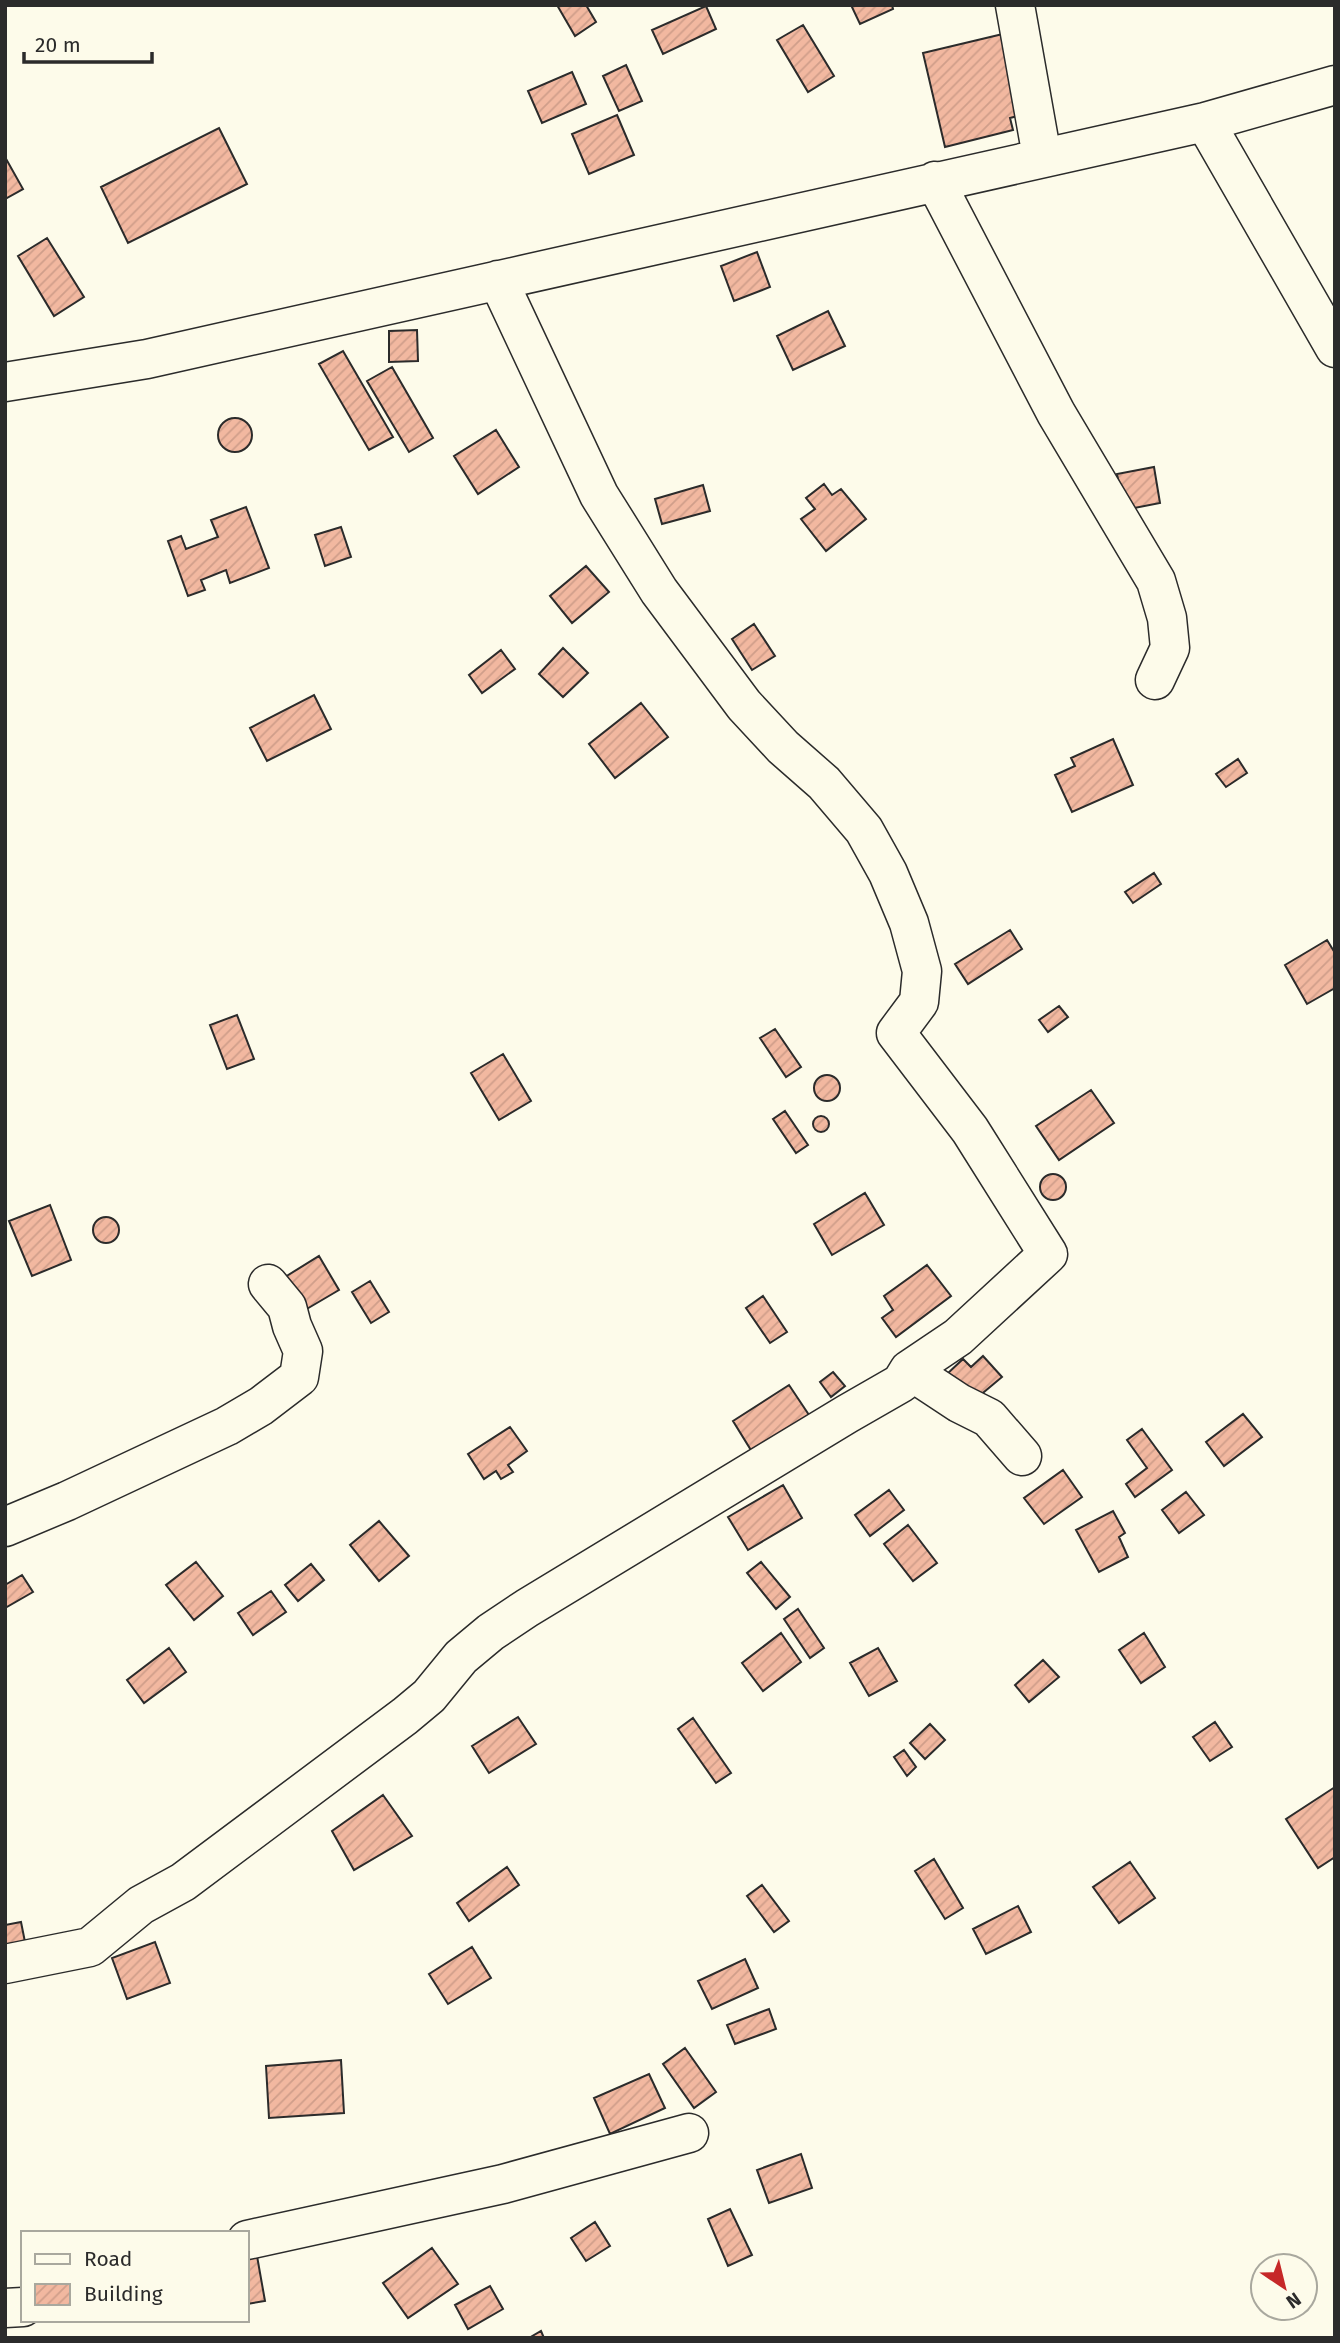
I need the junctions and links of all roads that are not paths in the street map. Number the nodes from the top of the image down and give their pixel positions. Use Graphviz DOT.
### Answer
graph roads {
  1 [pos="1015,5"];
  2 [pos="1335,85"];
  3 [pos="1205,121"];
  4 [pos="1042,157"];
  5 [pos="935,181"];
  6 [pos="498,280"];
  7 [pos="1335,348"];
  8 [pos="5,382"];
  9 [pos="1155,680"];
  10 [pos="268,1284"];
  11 [pos="909,1370"];
  12 [pos="1022,1456"];
  13 [pos="5,1527"];
  14 [pos="5,1964"];
  15 [pos="689,2133"];
  16 [pos="248,2240"];
  1 -- 4 [label="street"];
  2 -- 3 [label="street"];
  3 -- 4 [label="street"];
  3 -- 7 [label="street"];
  4 -- 5 [label="street"];
  5 -- 6 [label="street"];
  5 -- 9 [label="street"];
  6 -- 8 [label="street"];
  6 -- 11 [label="street"];
  10 -- 13 [label="street"];
  11 -- 12 [label="street"];
  11 -- 14 [label="street"];
  15 -- 16 [label="street"];
}
